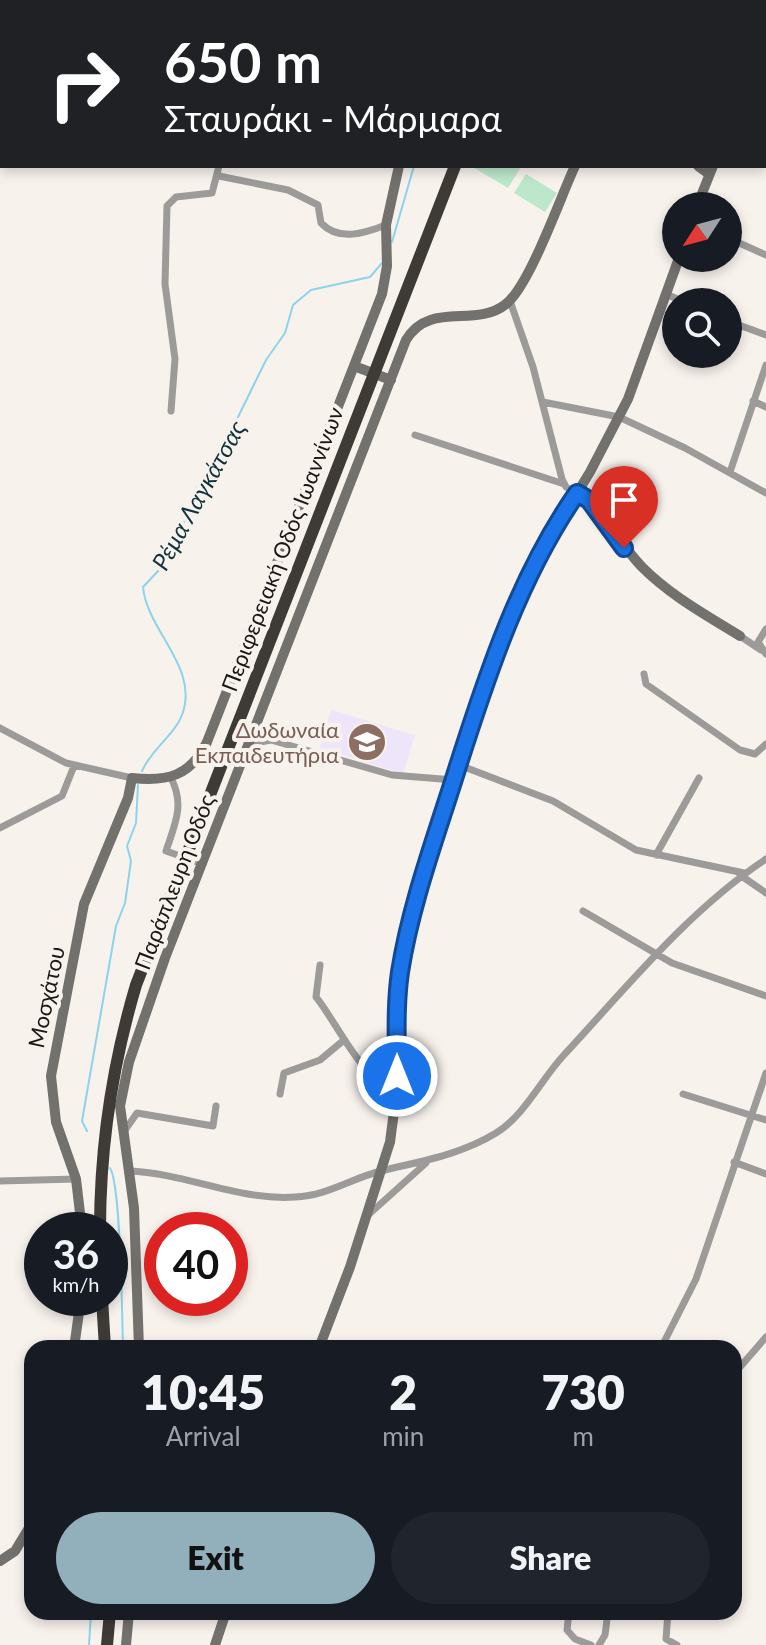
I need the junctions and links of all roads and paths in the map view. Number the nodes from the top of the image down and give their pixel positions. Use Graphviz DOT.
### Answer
graph roads {
  1 [pos="219,168"];
  2 [pos="399,168"];
  3 [pos="454,168"];
  4 [pos="574,168"];
  5 [pos="711,170"];
  6 [pos="219,176"];
  7 [pos="702,192"];
  8 [pos="386,225"];
  9 [pos="742,244"];
  10 [pos="766,255"];
  11 [pos="510,301"];
  12 [pos="662,304"];
  13 [pos="742,326"];
  14 [pos="766,335"];
  15 [pos="766,365"];
  16 [pos="354,366"];
  17 [pos="391,380"];
  18 [pos="753,401"];
  19 [pos="543,402"];
  20 [pos="766,407"];
  21 [pos="171,411"];
  22 [pos="619,417"];
  23 [pos="415,435"];
  24 [pos="730,472"];
  25 [pos="564,484"];
  26 [pos="577,493"];
  27 [pos="766,493"];
  28 [pos="763,631"];
  29 [pos="740,636"];
  30 [pos="764,652"];
  31 [pos="644,674"];
  32 [pos="0,728"];
  33 [pos="249,744"];
  34 [pos="766,744"];
  35 [pos="459,765"];
  36 [pos="74,766"];
  37 [pos="132,778"];
  38 [pos="171,778"];
  39 [pos="699,778"];
  40 [pos="454,780"];
  41 [pos="0,828"];
  42 [pos="656,855"];
  43 [pos="766,859"];
  44 [pos="203,864"];
  45 [pos="742,874"];
  46 [pos="766,893"];
  47 [pos="583,911"];
  48 [pos="657,954"];
  49 [pos="320,965"];
  50 [pos="766,996"];
  51 [pos="344,1040"];
  52 [pos="766,1073"];
  53 [pos="397,1090"];
  54 [pos="280,1094"];
  55 [pos="683,1094"];
  56 [pos="216,1106"];
  57 [pos="750,1115"];
  58 [pos="766,1120"];
  59 [pos="121,1134"];
  60 [pos="428,1162"];
  61 [pos="734,1162"];
  62 [pos="129,1171"];
  63 [pos="381,1171"];
  64 [pos="766,1174"];
  65 [pos="76,1179"];
  66 [pos="0,1181"];
  67 [pos="80,1212"];
  68 [pos="101,1212"];
  69 [pos="367,1216"];
  70 [pos="78,1316"];
  71 [pos="103,1316"];
  72 [pos="766,1337"];
  73 [pos="75,1340"];
  74 [pos="105,1340"];
  75 [pos="139,1340"];
  76 [pos="322,1340"];
  77 [pos="665,1340"];
  78 [pos="742,1365"];
  79 [pos="24,1536"];
  80 [pos="0,1561"];
  81 [pos="109,1620"];
  82 [pos="128,1620"];
  83 [pos="223,1620"];
  84 [pos="568,1620"];
  85 [pos="607,1620"];
  86 [pos="667,1620"];
  87 [pos="107,1645"];
  88 [pos="126,1645"];
  89 [pos="215,1645"];
  90 [pos="591,1645"];
  91 [pos="599,1645"];
  92 [pos="677,1645"];
  1 -- 6 [label="street"];
  2 -- 8 [label="street, Παράπλευρη Οδός"];
  3 -- 68 [label="highway, Περιφερειακή Οδός Ιωαννίνων"];
  4 -- 11 [label="street"];
  5 -- 7 [label="street"];
  6 -- 8 [label="street"];
  6 -- 21 [label="street"];
  8 -- 16 [label="street, Παράπλευρη Οδός"];
  9 -- 10 [label="street"];
  11 -- 17 [label="street, Παράπλευρη Οδός"];
  11 -- 19 [label="street"];
  12 -- 22 [label="street"];
  13 -- 14 [label="street"];
  15 -- 18 [label="street"];
  16 -- 17 [label="street"];
  16 -- 38 [label="street, Παράπλευρη Οδός"];
  17 -- 33 [label="street, Παράπλευρη Οδός"];
  18 -- 20 [label="street"];
  18 -- 24 [label="street"];
  19 -- 22 [label="street"];
  19 -- 25 [label="street"];
  22 -- 24 [label="street"];
  22 -- 26 [label="street"];
  23 -- 25 [label="street"];
  24 -- 27 [label="street"];
  25 -- 26 [label="street"];
  26 -- 29 [label="street"];
  26 -- 35 [label="street"];
  28 -- 29 [label="street"];
  28 -- 30 [label="street"];
  29 -- 30 [label="street"];
  31 -- 34 [label="street"];
  32 -- 36 [label="street"];
  33 -- 40 [label="street"];
  33 -- 44 [label="street, Παράπλευρη Οδός"];
  35 -- 40 [label="street"];
  35 -- 42 [label="street"];
  36 -- 37 [label="street"];
  36 -- 41 [label="street"];
  37 -- 38 [label="street, Παράπλευρη Οδός"];
  37 -- 65 [label="street, Μοσχάτου"];
  38 -- 44 [label="street"];
  39 -- 42 [label="street"];
  40 -- 53 [label="street"];
  42 -- 45 [label="street"];
  43 -- 45 [label="street"];
  44 -- 59 [label="street, Παράπλευρη Οδός"];
  45 -- 46 [label="street"];
  45 -- 48 [label="street"];
  47 -- 48 [label="street"];
  48 -- 50 [label="street"];
  48 -- 60 [label="street"];
  49 -- 51 [label="street"];
  51 -- 53 [label="street"];
  51 -- 54 [label="street"];
  52 -- 57 [label="street"];
  53 -- 63 [label="street"];
  55 -- 57 [label="street"];
  56 -- 59 [label="street"];
  57 -- 58 [label="street"];
  57 -- 61 [label="street"];
  59 -- 62 [label="street, Παράπλευρη Οδός"];
  60 -- 63 [label="street"];
  60 -- 69 [label="street"];
  61 -- 64 [label="street"];
  61 -- 77 [label="street"];
  62 -- 63 [label="street"];
  62 -- 75 [label="street, Παράπλευρη Οδός"];
  63 -- 69 [label="street"];
  65 -- 66 [label="street"];
  65 -- 67 [label="street, Μοσχάτου"];
  69 -- 76 [label="street"];
  70 -- 73 [label="street"];
  71 -- 74 [label="highway"];
  72 -- 78 [label="street"];
  79 -- 80 [label="street"];
  81 -- 87 [label="highway"];
  82 -- 88 [label="street"];
  83 -- 89 [label="street"];
  84 -- 90 [label="street"];
  85 -- 91 [label="street"];
  86 -- 92 [label="street"];
}
